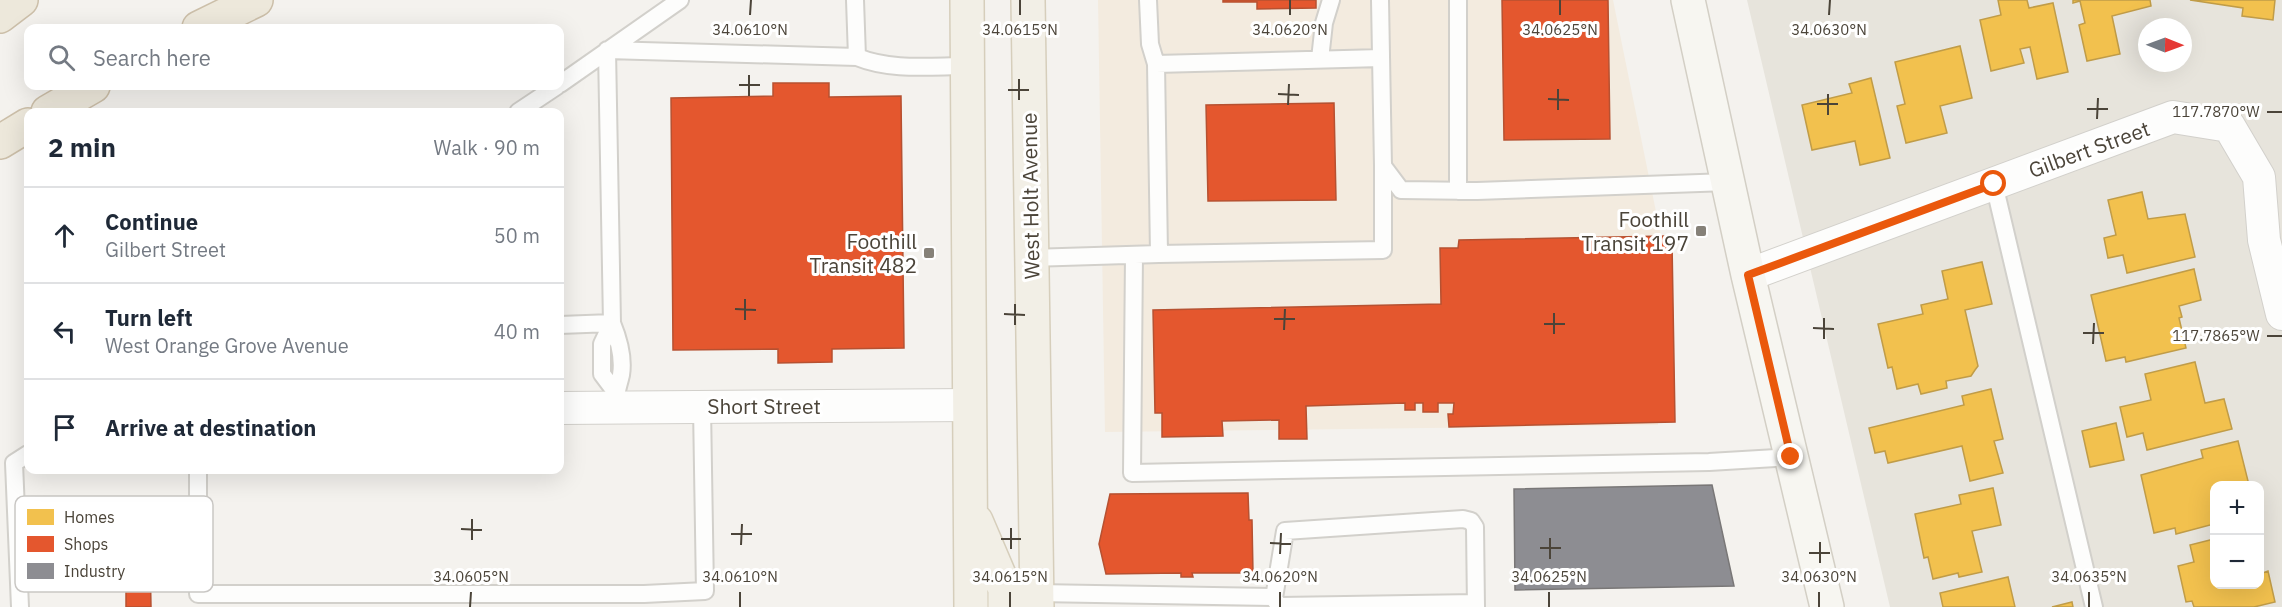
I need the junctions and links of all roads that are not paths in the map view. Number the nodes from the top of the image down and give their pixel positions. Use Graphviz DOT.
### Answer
graph roads {
  1 [pos="21,0"];
  2 [pos="256,0"];
  3 [pos="680,0"];
  4 [pos="855,0"];
  5 [pos="967,0"];
  6 [pos="1028,0"];
  7 [pos="1148,0"];
  8 [pos="1331,0"];
  9 [pos="1380,0"];
  10 [pos="1458,0"];
  11 [pos="1688,0"];
  12 [pos="0,16"];
  13 [pos="207,24"];
  14 [pos="607,50"];
  15 [pos="857,57"];
  16 [pos="1381,58"];
  17 [pos="1320,59"];
  18 [pos="1156,64"];
  19 [pos="968,66"];
  20 [pos="564,81"];
  21 [pos="86,90"];
  22 [pos="551,90"];
  23 [pos="55,108"];
  24 [pos="524,108"];
  25 [pos="24,127"];
  26 [pos="0,142"];
  27 [pos="1383,162"];
  28 [pos="1728,182"];
  29 [pos="1994,184"];
  30 [pos="1458,190"];
  31 [pos="1159,254"];
  32 [pos="1134,255"];
  33 [pos="1030,258"];
  34 [pos="1748,275"];
  35 [pos="2282,314"];
  36 [pos="612,324"];
  37 [pos="564,325"];
  38 [pos="615,399"];
  39 [pos="969,405"];
  40 [pos="564,407"];
  41 [pos="702,407"];
  42 [pos="1791,457"];
  43 [pos="14,463"];
  44 [pos="198,474"];
  45 [pos="15,496"];
  46 [pos="198,496"];
  47 [pos="970,509"];
  48 [pos="19,592"];
  49 [pos="198,592"];
  50 [pos="1037,600"];
  51 [pos="1278,604"];
  52 [pos="1476,605"];
  53 [pos="20,607"];
  54 [pos="971,607"];
  55 [pos="1005,607"];
  56 [pos="1827,607"];
  57 [pos="2094,607"];
  1 -- 12 [label="highway"];
  2 -- 13 [label="highway"];
  3 -- 14 [label="lane"];
  4 -- 15 [label="lane"];
  5 -- 19 [label="main road"];
  6 -- 33 [label="main road, West Holt Avenue"];
  7 -- 18 [label="lane"];
  8 -- 17 [label="lane"];
  9 -- 16 [label="lane"];
  10 -- 30 [label="lane"];
  11 -- 28 [label="street"];
  14 -- 15 [label="lane"];
  14 -- 20 [label="lane"];
  14 -- 36 [label="lane"];
  15 -- 19 [label="lane"];
  16 -- 17 [label="lane"];
  16 -- 27 [label="lane"];
  17 -- 18 [label="lane"];
  18 -- 31 [label="lane"];
  19 -- 39 [label="main road"];
  21 -- 23 [label="highway"];
  22 -- 24 [label="lane"];
  25 -- 26 [label="highway"];
  27 -- 30 [label="lane"];
  27 -- 31 [label="lane"];
  28 -- 30 [label="lane"];
  28 -- 34 [label="street"];
  29 -- 34 [label="street, Gilbert Street"];
  29 -- 35 [label="street, Gilbert Street"];
  29 -- 57 [label="lane"];
  31 -- 32 [label="lane"];
  32 -- 33 [label="lane"];
  32 -- 42 [label="lane"];
  33 -- 50 [label="main road, West Holt Avenue"];
  34 -- 42 [label="street"];
  36 -- 37 [label="lane"];
  36 -- 38 [label="lane"];
  38 -- 40 [label="street, Short Street"];
  38 -- 41 [label="street, Short Street"];
  39 -- 41 [label="street, Short Street"];
  39 -- 47 [label="main road"];
  41 -- 49 [label="lane"];
  42 -- 56 [label="street"];
  43 -- 45 [label="lane"];
  44 -- 46 [label="lane"];
  47 -- 54 [label="main road"];
  47 -- 55 [label="main road"];
  48 -- 53 [label="lane"];
  50 -- 51 [label="lane"];
  51 -- 52 [label="lane"];
  51 -- 52 [label="lane"];
}
